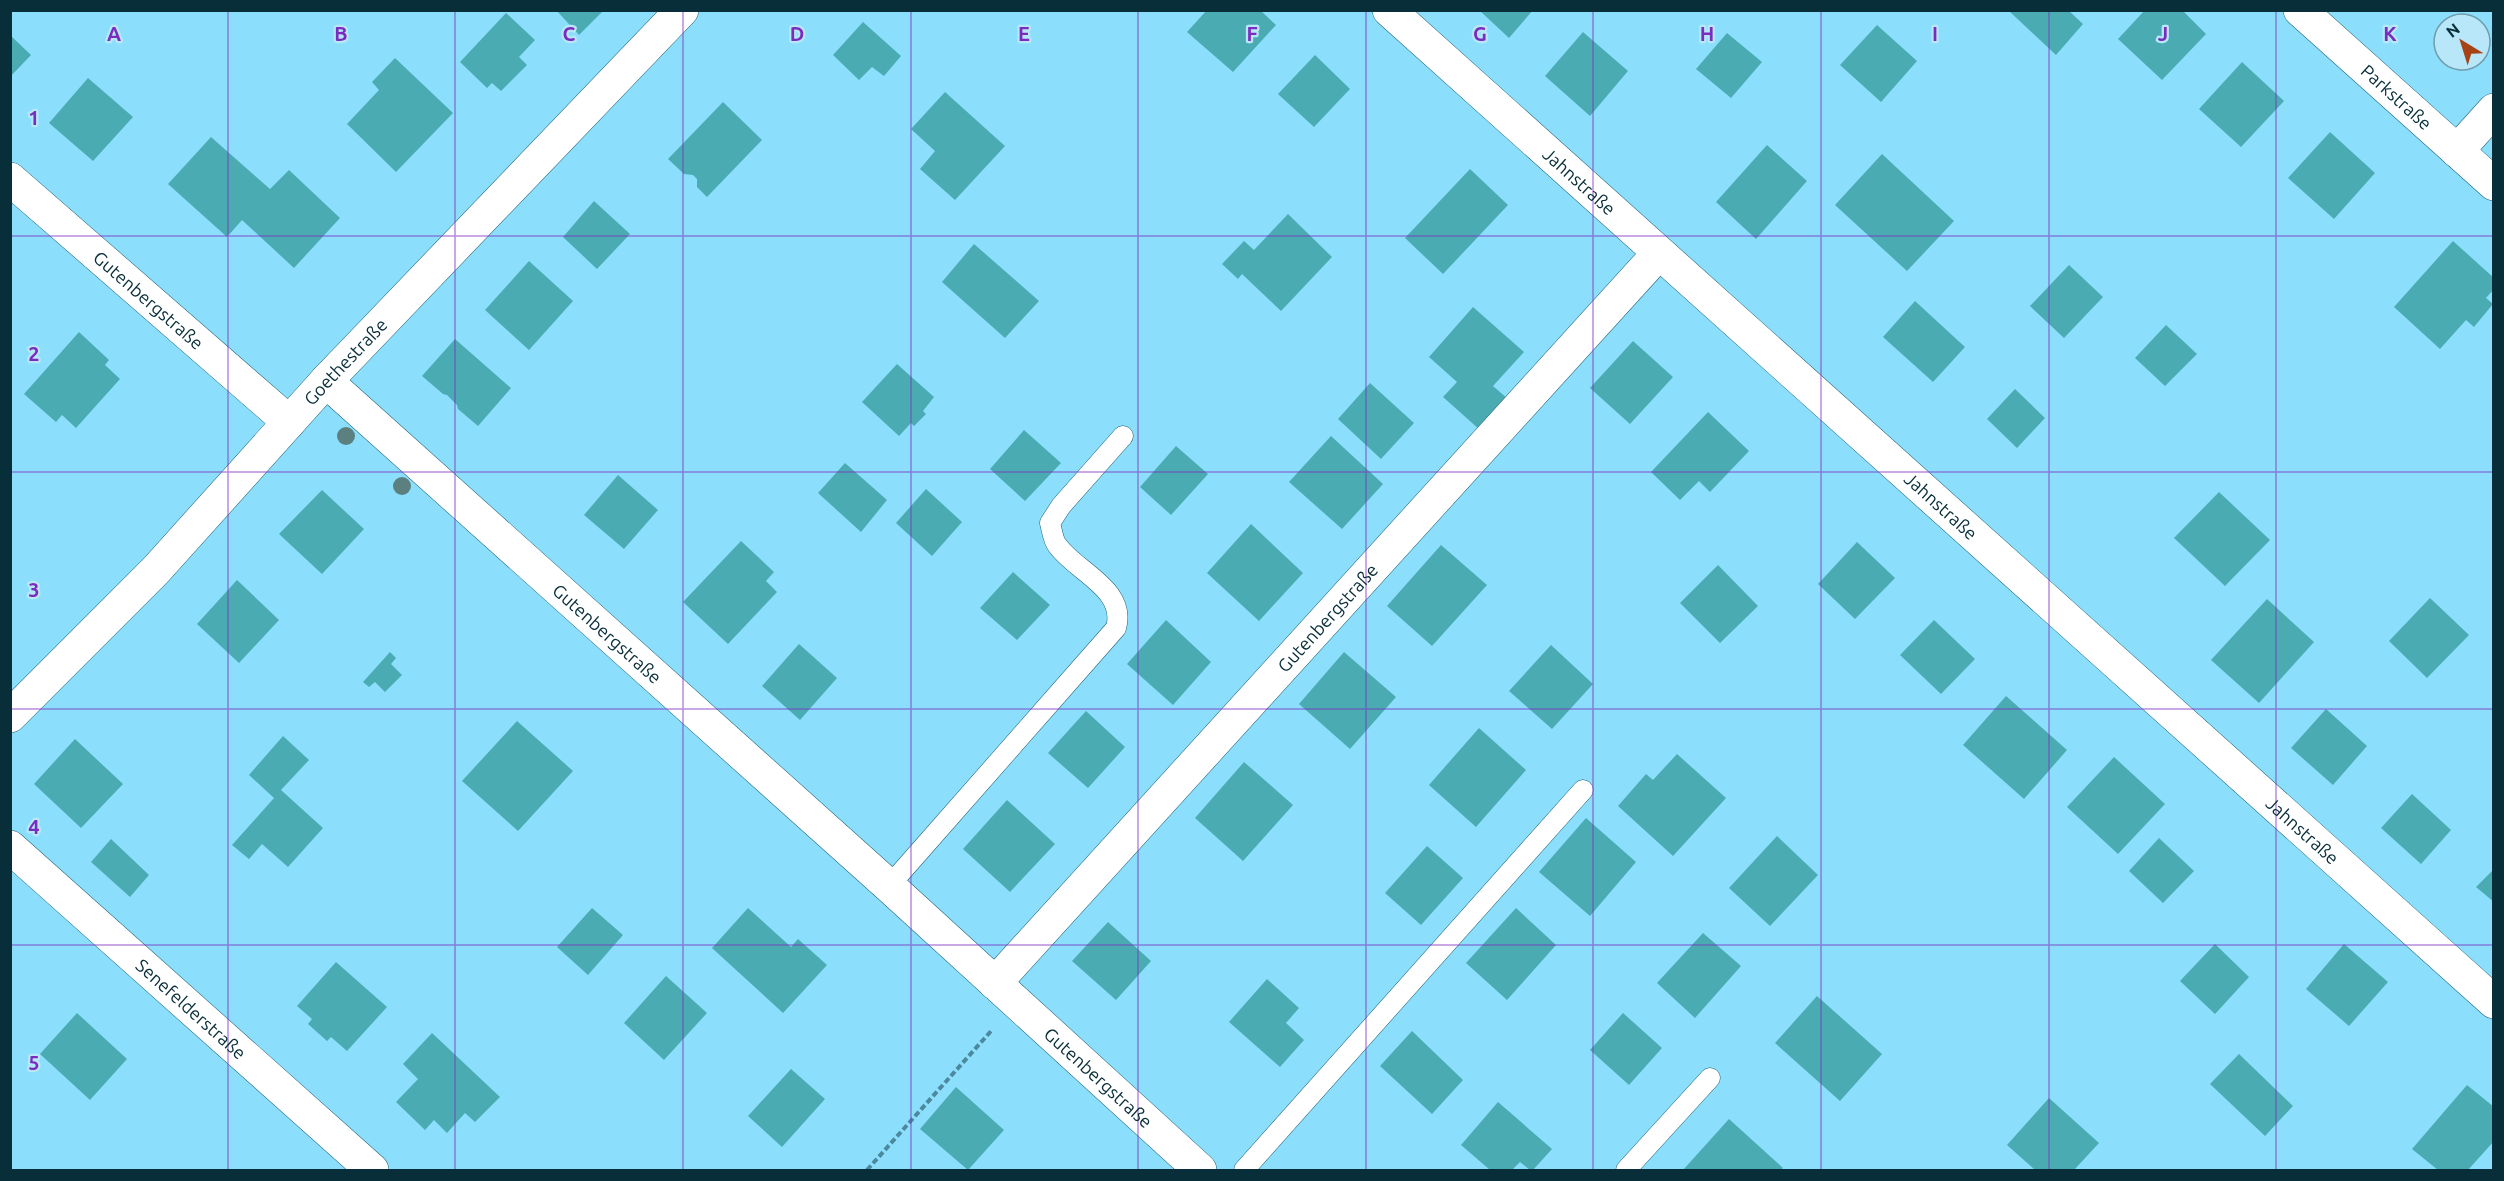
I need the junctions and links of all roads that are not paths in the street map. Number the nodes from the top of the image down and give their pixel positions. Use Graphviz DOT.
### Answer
graph roads {
  1 [pos="682,10"];
  2 [pos="1389,10"];
  3 [pos="2300,10"];
  4 [pos="2493,110"];
  5 [pos="2457,151"];
  6 [pos="10,179"];
  7 [pos="2493,184"];
  8 [pos="1659,254"];
  9 [pos="326,381"];
  10 [pos="289,422"];
  11 [pos="1124,436"];
  12 [pos="10,716"];
  13 [pos="1583,790"];
  14 [pos="10,847"];
  15 [pos="889,886"];
  16 [pos="1006,993"];
  17 [pos="2493,1002"];
  18 [pos="1710,1078"];
  19 [pos="372,1170"];
  20 [pos="1200,1170"];
  21 [pos="1244,1170"];
  22 [pos="1626,1170"];
  1 -- 9 [label="street, Goethestraße"];
  2 -- 8 [label="street, Jahnstraße"];
  3 -- 5 [label="street, Parkstraße"];
  4 -- 5 [label="street"];
  5 -- 7 [label="street, Parkstraße"];
  6 -- 10 [label="street, Gutenbergstraße"];
  8 -- 16 [label="street, Gutenbergstraße"];
  8 -- 17 [label="street, Jahnstraße"];
  9 -- 10 [label="street, Goethestraße"];
  9 -- 15 [label="street, Gutenbergstraße"];
  10 -- 12 [label="street, Goethestraße"];
  11 -- 15 [label="lane"];
  13 -- 21 [label="lane"];
  14 -- 19 [label="street, Senefelderstraße"];
  15 -- 16 [label="street, Gutenbergstraße"];
  16 -- 20 [label="street, Gutenbergstraße"];
  18 -- 22 [label="lane"];
}
